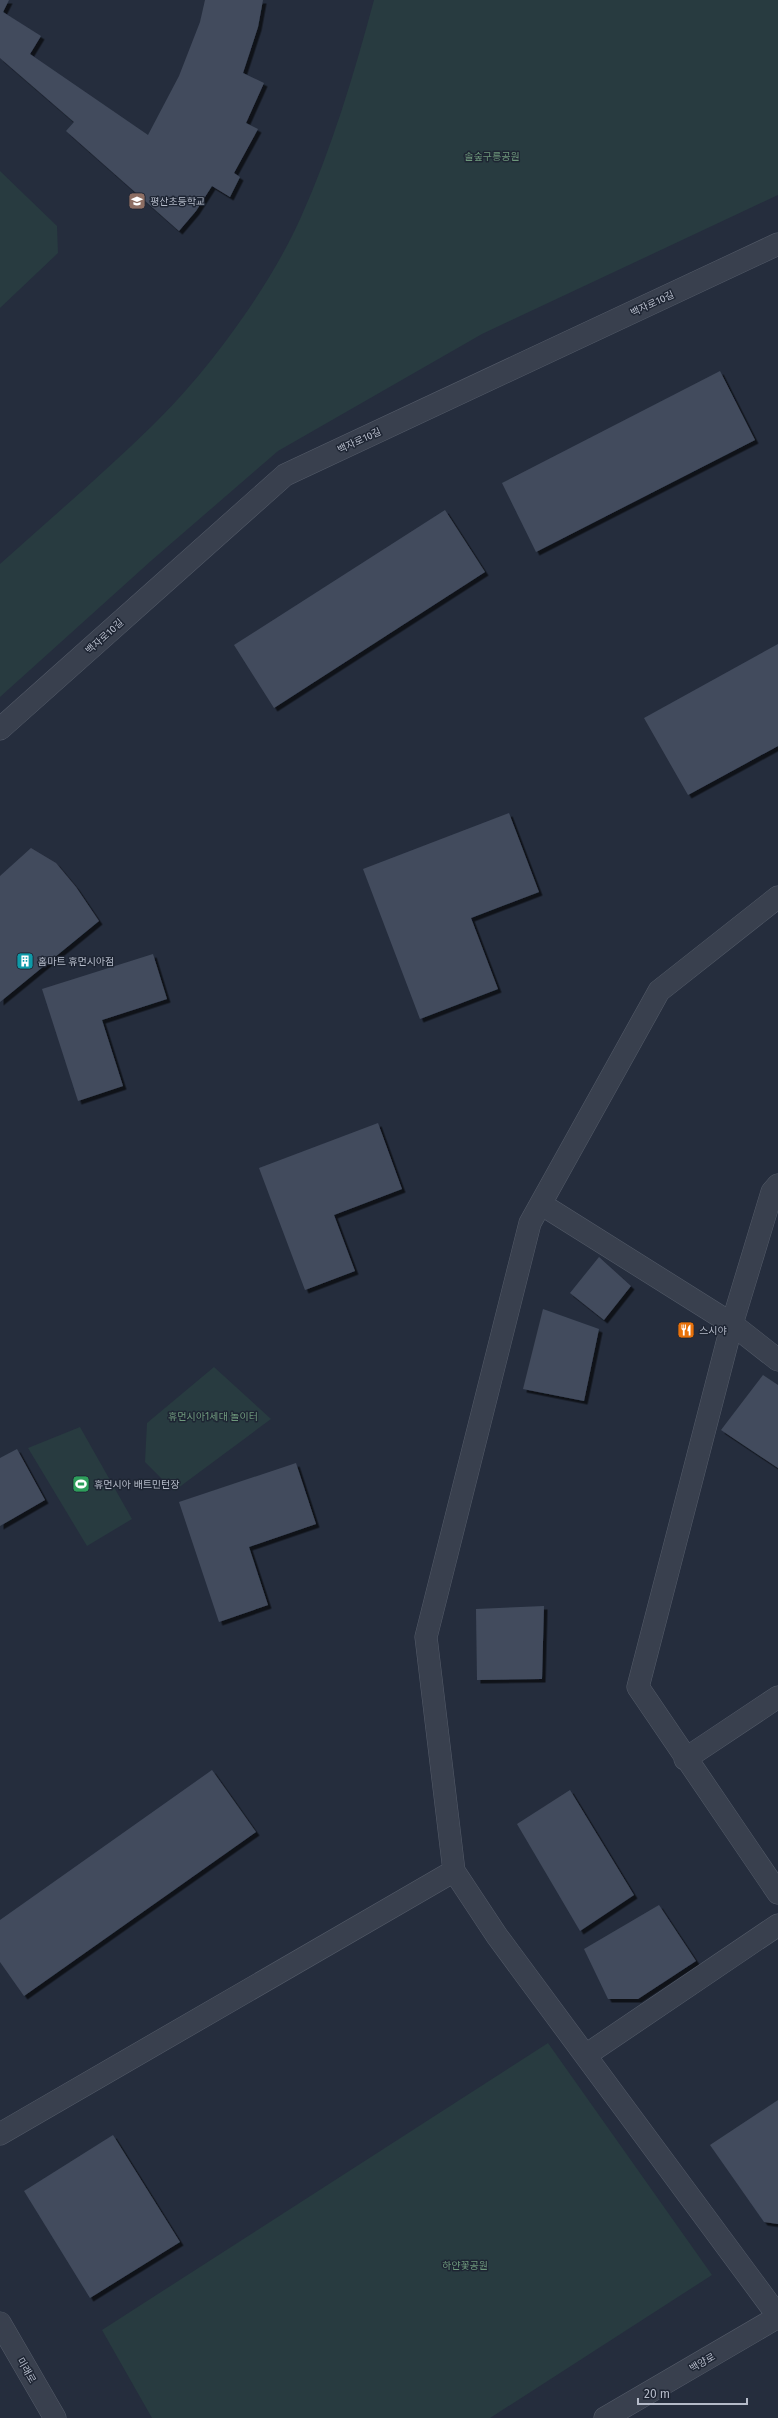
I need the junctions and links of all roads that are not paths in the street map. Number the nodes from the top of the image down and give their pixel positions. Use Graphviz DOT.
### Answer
graph roads {
  1 [pos="777,248"];
  2 [pos="0,729"];
  3 [pos="778,898"];
  4 [pos="778,1185"];
  5 [pos="540,1204"];
  6 [pos="732,1324"];
  7 [pos="778,1360"];
  8 [pos="778,1697"];
  9 [pos="685,1759"];
  10 [pos="454,1871"];
  11 [pos="778,1893"];
  12 [pos="778,1926"];
  13 [pos="586,2055"];
  14 [pos="0,2134"];
  15 [pos="778,2317"];
  16 [pos="0,2323"];
  17 [pos="55,2418"];
  18 [pos="605,2418"];
  1 -- 2 [label="street, 백자로10길"];
  3 -- 5 [label="street"];
  4 -- 6 [label="street"];
  5 -- 6 [label="street"];
  5 -- 10 [label="street"];
  6 -- 7 [label="street"];
  6 -- 9 [label="street"];
  8 -- 9 [label="street"];
  9 -- 11 [label="street"];
  10 -- 13 [label="street"];
  10 -- 14 [label="street"];
  12 -- 13 [label="street"];
  13 -- 15 [label="street"];
  15 -- 18 [label="street, 백양로"];
  16 -- 17 [label="street, 미래로"];
}
